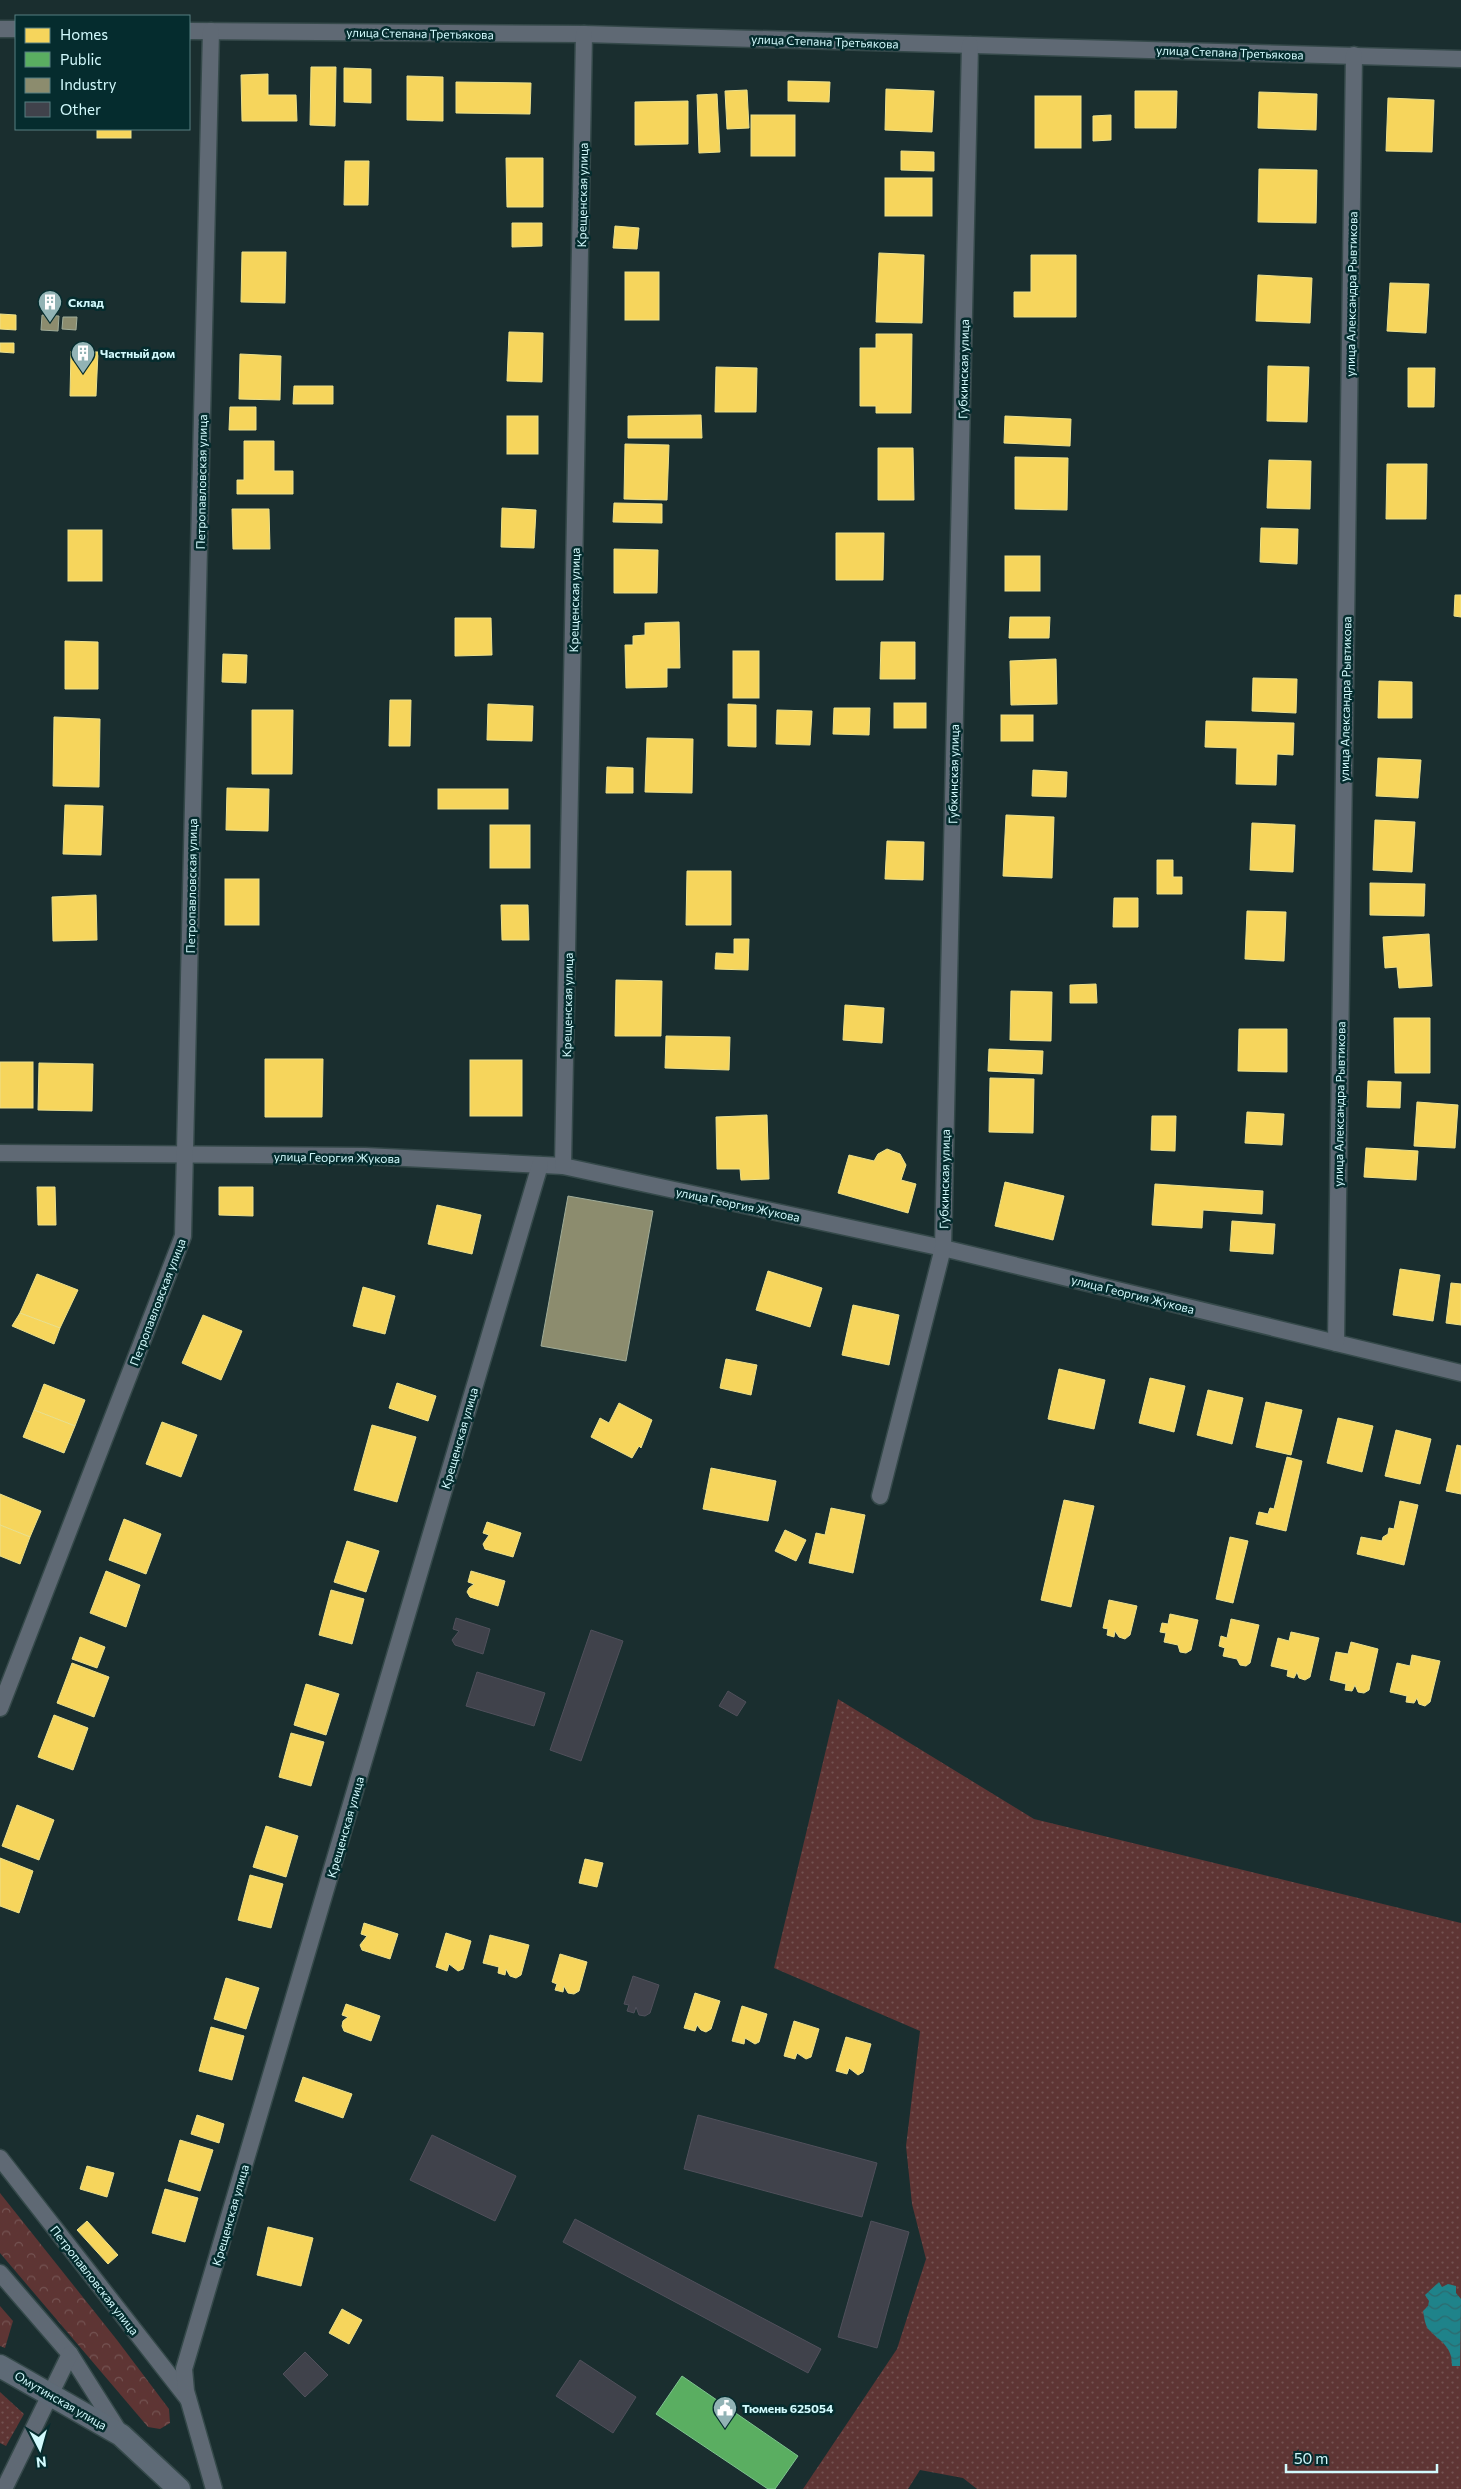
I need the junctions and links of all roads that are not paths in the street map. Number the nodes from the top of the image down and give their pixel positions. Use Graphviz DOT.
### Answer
graph roads {
  1 [pos="0,29"];
  2 [pos="15,29"];
  3 [pos="190,31"];
  4 [pos="211,31"];
  5 [pos="584,34"];
  6 [pos="970,45"];
  7 [pos="1354,55"];
  8 [pos="1461,59"];
  9 [pos="0,1153"];
  10 [pos="184,1154"];
  11 [pos="540,1165"];
  12 [pos="564,1166"];
  13 [pos="942,1248"];
  14 [pos="1336,1343"];
  15 [pos="1461,1373"];
  16 [pos="880,1496"];
  17 [pos="0,1708"];
  18 [pos="0,2158"];
  19 [pos="0,2272"];
  20 [pos="70,2354"];
  21 [pos="0,2366"];
  22 [pos="52,2394"];
  23 [pos="189,2401"];
  24 [pos="121,2435"];
  25 [pos="4,2489"];
  26 [pos="179,2489"];
  27 [pos="214,2489"];
  1 -- 2 [label="street"];
  3 -- 4 [label="street, улица Степана Третьякова"];
  4 -- 5 [label="street, улица Степана Третьякова"];
  4 -- 10 [label="street, Петропавловская улица"];
  5 -- 6 [label="street, улица Степана Третьякова"];
  5 -- 12 [label="street, Крещенская улица"];
  6 -- 7 [label="street, улица Степана Третьякова"];
  6 -- 13 [label="street, Губкинская улица"];
  7 -- 8 [label="street, улица Степана Третьякова"];
  7 -- 14 [label="street, улица Александра Рывтикова"];
  9 -- 10 [label="street, улица Георгия Жукова"];
  10 -- 11 [label="street, улица Георгия Жукова"];
  10 -- 17 [label="street, Петропавловская улица"];
  11 -- 12 [label="street, улица Георгия Жукова"];
  11 -- 23 [label="street, Крещенская улица"];
  12 -- 13 [label="street, улица Георгия Жукова"];
  13 -- 14 [label="street, улица Георгия Жукова"];
  13 -- 16 [label="street, Губкинская улица"];
  14 -- 15 [label="street, улица Георгия Жукова"];
  18 -- 23 [label="street, Петропавловская улица"];
  19 -- 20 [label="street"];
  20 -- 22 [label="street"];
  20 -- 24 [label="street"];
  21 -- 22 [label="street, Омутинская улица"];
  22 -- 24 [label="street, Омутинская улица"];
  22 -- 25 [label="street"];
  23 -- 27 [label="street, Крещенская улица"];
  24 -- 26 [label="street, Омутинская улица"];
}
